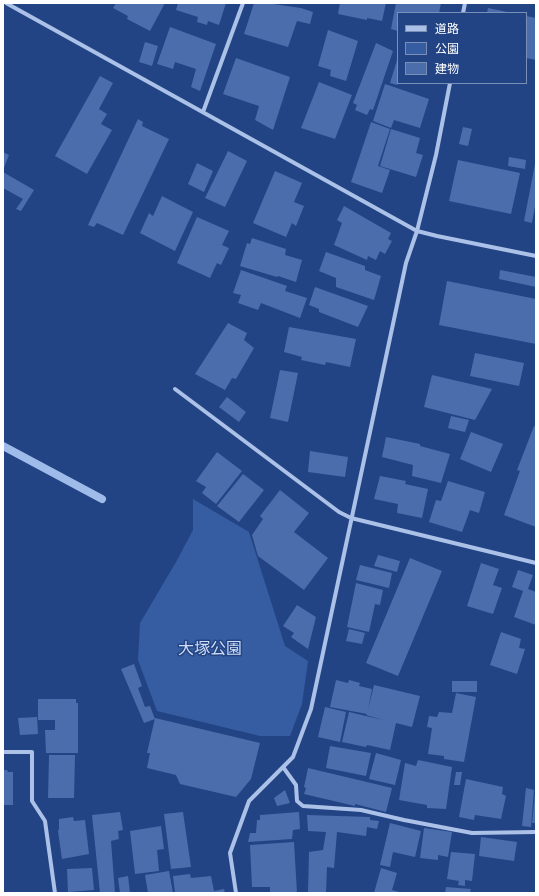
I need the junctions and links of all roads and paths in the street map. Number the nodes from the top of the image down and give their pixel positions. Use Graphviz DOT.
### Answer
graph roads {
  1 [pos="6,3"];
  2 [pos="243,3"];
  3 [pos="450,84"];
  4 [pos="203,112"];
  5 [pos="417,230"];
  6 [pos="536,256"];
  7 [pos="175,390"];
  8 [pos="351,518"];
  9 [pos="536,562"];
  10 [pos="3,752"];
  11 [pos="283,767"];
  12 [pos="536,832"];
  13 [pos="55,893"];
  14 [pos="236,893"];
  1 -- 4 [label="street"];
  2 -- 4 [label="street"];
  3 -- 5 [label="street"];
  4 -- 5 [label="street"];
  5 -- 6 [label="street"];
  5 -- 8 [label="street"];
  7 -- 8 [label="street"];
  8 -- 9 [label="street"];
  8 -- 11 [label="street"];
  10 -- 13 [label="street"];
  11 -- 12 [label="street"];
  11 -- 14 [label="street"];
}
